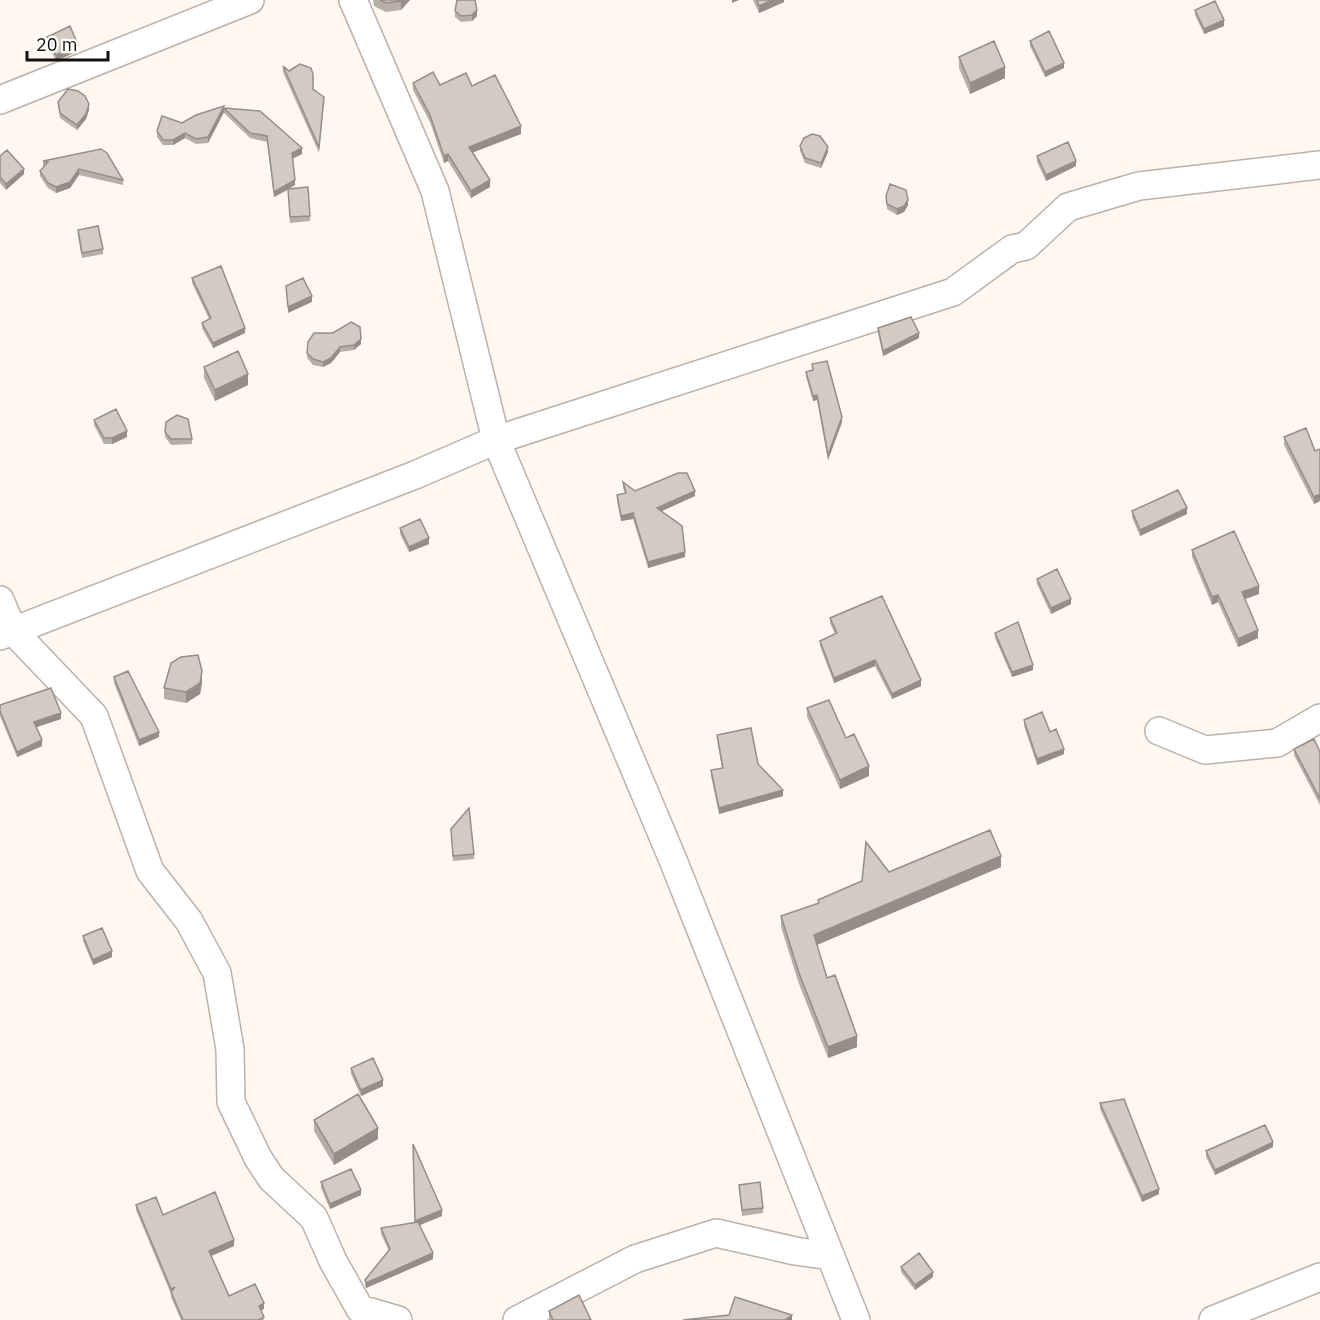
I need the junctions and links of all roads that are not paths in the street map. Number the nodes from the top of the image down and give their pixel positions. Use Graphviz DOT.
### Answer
graph roads {
  1 [pos="250,0"];
  2 [pos="353,0"];
  3 [pos="0,100"];
  4 [pos="1320,165"];
  5 [pos="496,440"];
  6 [pos="0,600"];
  7 [pos="6,634"];
  8 [pos="1320,718"];
  9 [pos="1159,731"];
  10 [pos="831,1256"];
  11 [pos="1320,1277"];
  12 [pos="398,1320"];
  13 [pos="517,1320"];
  14 [pos="856,1320"];
  15 [pos="1213,1320"];
  1 -- 3 [label="street"];
  2 -- 5 [label="street"];
  4 -- 5 [label="street"];
  5 -- 7 [label="street"];
  5 -- 10 [label="street"];
  6 -- 7 [label="street"];
  7 -- 12 [label="street"];
  8 -- 9 [label="street"];
  10 -- 13 [label="street"];
  10 -- 14 [label="street"];
  11 -- 15 [label="street"];
}
